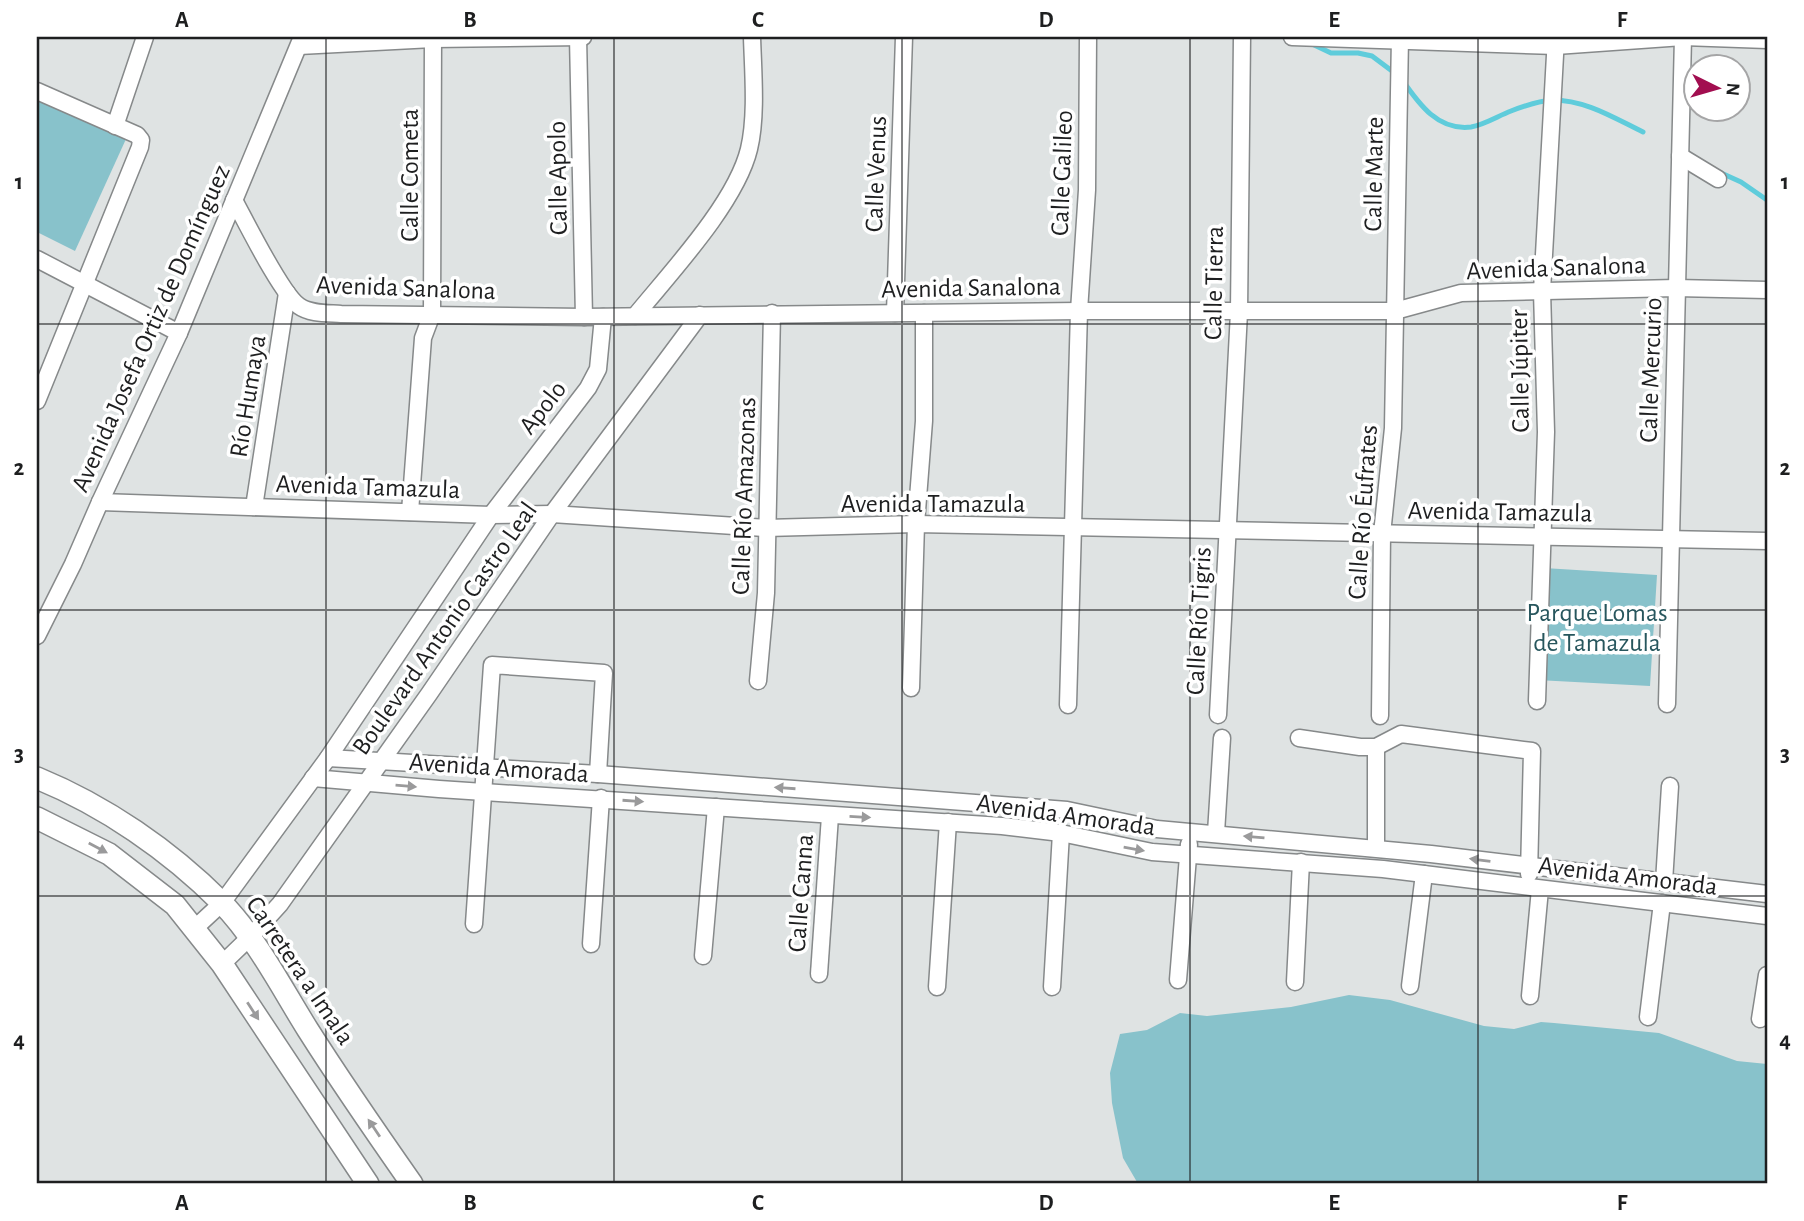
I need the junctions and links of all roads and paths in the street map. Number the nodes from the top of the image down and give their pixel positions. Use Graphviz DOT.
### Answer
graph roads {
  1 [pos="145,37"];
  2 [pos="578,37"];
  3 [pos="583,37"];
  4 [pos="752,37"];
  5 [pos="904,37"];
  6 [pos="1088,37"];
  7 [pos="1242,37"];
  8 [pos="1292,37"];
  9 [pos="1683,37"];
  10 [pos="433,38"];
  11 [pos="1400,39"];
  12 [pos="1767,40"];
  13 [pos="1556,41"];
  14 [pos="301,42"];
  15 [pos="38,95"];
  16 [pos="115,126"];
  17 [pos="1680,156"];
  18 [pos="1718,179"];
  19 [pos="234,200"];
  20 [pos="37,259"];
  21 [pos="85,285"];
  22 [pos="1676,288"];
  23 [pos="1767,290"];
  24 [pos="1542,291"];
  25 [pos="287,293"];
  26 [pos="1079,311"];
  27 [pos="1239,312"];
  28 [pos="1395,312"];
  29 [pos="772,313"];
  30 [pos="895,313"];
  31 [pos="924,313"];
  32 [pos="432,314"];
  33 [pos="700,315"];
  34 [pos="635,316"];
  35 [pos="584,317"];
  36 [pos="603,317"];
  37 [pos="179,333"];
  38 [pos="38,392"];
  39 [pos="100,502"];
  40 [pos="254,507"];
  41 [pos="411,512"];
  42 [pos="491,514"];
  43 [pos="552,514"];
  44 [pos="916,524"];
  45 [pos="766,528"];
  46 [pos="1073,529"];
  47 [pos="1228,529"];
  48 [pos="1382,534"];
  49 [pos="1541,536"];
  50 [pos="1670,539"];
  51 [pos="1767,541"];
  52 [pos="37,636"];
  53 [pos="758,681"];
  54 [pos="911,688"];
  55 [pos="1537,701"];
  56 [pos="1667,704"];
  57 [pos="1068,705"];
  58 [pos="1218,715"];
  59 [pos="1380,716"];
  60 [pos="1222,738"];
  61 [pos="1299,738"];
  62 [pos="1376,747"];
  63 [pos="328,758"];
  64 [pos="380,762"];
  65 [pos="442,766"];
  66 [pos="485,768"];
  67 [pos="598,774"];
  68 [pos="37,778"];
  69 [pos="313,778"];
  70 [pos="367,783"];
  71 [pos="1670,786"];
  72 [pos="439,789"];
  73 [pos="483,791"];
  74 [pos="908,797"];
  75 [pos="601,798"];
  76 [pos="716,807"];
  77 [pos="831,816"];
  78 [pos="37,818"];
  79 [pos="907,820"];
  80 [pos="948,822"];
  81 [pos="1190,831"];
  82 [pos="1061,833"];
  83 [pos="1216,833"];
  84 [pos="1376,848"];
  85 [pos="1188,855"];
  86 [pos="1301,862"];
  87 [pos="1529,866"];
  88 [pos="1423,874"];
  89 [pos="1664,882"];
  90 [pos="1534,888"];
  91 [pos="1767,894"];
  92 [pos="222,903"];
  93 [pos="1662,903"];
  94 [pos="1767,916"];
  95 [pos="474,924"];
  96 [pos="195,928"];
  97 [pos="250,937"];
  98 [pos="591,944"];
  99 [pos="703,956"];
  100 [pos="222,964"];
  101 [pos="819,974"];
  102 [pos="1767,975"];
  103 [pos="1178,980"];
  104 [pos="1295,982"];
  105 [pos="1410,986"];
  106 [pos="937,987"];
  107 [pos="1052,987"];
  108 [pos="1530,996"];
  109 [pos="1648,1017"];
  110 [pos="1760,1019"];
  111 [pos="368,1184"];
  112 [pos="412,1184"];
  1 -- 16 [label="street"];
  2 -- 3 [label="street"];
  2 -- 10 [label="street"];
  2 -- 35 [label="street, Calle Apolo"];
  4 -- 34 [label="street"];
  5 -- 30 [label="street, Calle Venus"];
  6 -- 26 [label="street, Calle Galileo"];
  7 -- 27 [label="street, Calle Tierra"];
  8 -- 11 [label="street"];
  9 -- 12 [label="street"];
  9 -- 13 [label="street"];
  9 -- 17 [label="street, Calle Mercurio"];
  10 -- 14 [label="street"];
  10 -- 32 [label="street, Calle Cometa"];
  11 -- 13 [label="street"];
  11 -- 28 [label="street, Calle Marte"];
  13 -- 24 [label="street, Calle Júpiter"];
  14 -- 19 [label="street, Avenida Josefa Ortiz de Domínguez"];
  15 -- 16 [label="street"];
  16 -- 21 [label="street"];
  17 -- 18 [label="street"];
  17 -- 22 [label="street, Calle Mercurio"];
  19 -- 25 [label="street, Avenida Sanalona"];
  19 -- 37 [label="street, Avenida Josefa Ortiz de Domínguez"];
  20 -- 21 [label="street"];
  21 -- 37 [label="street"];
  21 -- 38 [label="street"];
  22 -- 23 [label="street, Avenida Sanalona"];
  22 -- 24 [label="street, Avenida Sanalona"];
  22 -- 50 [label="street, Calle Mercurio"];
  24 -- 28 [label="street, Avenida Sanalona"];
  24 -- 49 [label="street, Calle Júpiter"];
  25 -- 32 [label="street, Avenida Sanalona"];
  25 -- 40 [label="street, Río Humaya"];
  26 -- 27 [label="street, Avenida Sanalona"];
  26 -- 31 [label="street, Avenida Sanalona"];
  26 -- 46 [label="street, Calle Galileo"];
  27 -- 28 [label="street, Avenida Sanalona"];
  27 -- 47 [label="street, Calle Tierra"];
  28 -- 48 [label="street, Calle Río Éufrates"];
  29 -- 30 [label="street, Avenida Sanalona"];
  29 -- 33 [label="street, Avenida Sanalona"];
  29 -- 45 [label="street, Calle Río Amazonas"];
  30 -- 31 [label="street, Avenida Sanalona"];
  31 -- 44 [label="street"];
  32 -- 35 [label="street, Avenida Sanalona"];
  32 -- 41 [label="street, Calle Cometa"];
  33 -- 34 [label="street, Avenida Sanalona"];
  33 -- 43 [label="street, Boulevard Antonio Castro Leal"];
  34 -- 36 [label="street, Avenida Sanalona"];
  35 -- 36 [label="street, Avenida Sanalona"];
  36 -- 42 [label="street, Apolo"];
  37 -- 39 [label="street, Avenida Josefa Ortiz de Domínguez"];
  39 -- 40 [label="street, Avenida Tamazula"];
  39 -- 52 [label="street, Avenida Josefa Ortiz de Domínguez"];
  40 -- 41 [label="street, Avenida Tamazula"];
  41 -- 42 [label="street, Avenida Tamazula"];
  42 -- 43 [label="street, Avenida Tamazula"];
  42 -- 63 [label="street, Boulevard Antonio Castro Leal"];
  43 -- 45 [label="street, Avenida Tamazula"];
  43 -- 64 [label="street, Boulevard Antonio Castro Leal"];
  44 -- 45 [label="street, Avenida Tamazula"];
  44 -- 46 [label="street, Avenida Tamazula"];
  44 -- 54 [label="street"];
  45 -- 53 [label="street, Calle Río Amazonas"];
  46 -- 47 [label="street, Avenida Tamazula"];
  46 -- 57 [label="street, Calle Galileo"];
  47 -- 48 [label="street, Avenida Tamazula"];
  47 -- 58 [label="street, Calle Río Tigris"];
  48 -- 49 [label="street, Avenida Tamazula"];
  48 -- 59 [label="street, Calle Río Éufrates"];
  49 -- 50 [label="street, Avenida Tamazula"];
  49 -- 55 [label="street, Calle Júpiter"];
  50 -- 51 [label="street, Avenida Tamazula"];
  50 -- 56 [label="street, Calle Mercurio"];
  60 -- 83 [label="street"];
  61 -- 62 [label="street"];
  62 -- 84 [label="street"];
  62 -- 87 [label="street"];
  63 -- 64 [label="street, Avenida Amorada"];
  63 -- 69 [label="street, Boulevard Antonio Castro Leal"];
  64 -- 65 [label="street, Avenida Amorada"];
  64 -- 70 [label="street, Boulevard Antonio Castro Leal"];
  65 -- 66 [label="street, Avenida Amorada"];
  65 -- 72 [label="street"];
  66 -- 67 [label="street, Avenida Amorada"];
  66 -- 67 [label="street"];
  66 -- 73 [label="street"];
  74 -- 67 [label="street, Avenida Amorada, one-way"];
  68 -- 92 [label="main road, Carretera a Imala"];
  69 -- 70 [label="street, Avenida Amorada"];
  69 -- 92 [label="street, Boulevard Antonio Castro Leal"];
  70 -- 72 [label="street, Avenida Amorada, one-way"];
  70 -- 97 [label="street, Boulevard Antonio Castro Leal"];
  71 -- 89 [label="street"];
  72 -- 73 [label="street, Avenida Amorada"];
  73 -- 75 [label="street, Avenida Amorada"];
  73 -- 95 [label="street"];
  74 -- 79 [label="street"];
  74 -- 81 [label="street, Avenida Amorada"];
  75 -- 76 [label="street, Avenida Amorada, one-way"];
  75 -- 98 [label="street"];
  76 -- 77 [label="street, Avenida Amorada"];
  76 -- 99 [label="street"];
  77 -- 79 [label="street, Avenida Amorada, one-way"];
  77 -- 101 [label="street, Calle Canna"];
  78 -- 96 [label="main road, one-way"];
  79 -- 80 [label="street, Avenida Amorada"];
  80 -- 82 [label="street, Avenida Amorada"];
  80 -- 106 [label="street"];
  81 -- 83 [label="street, Avenida Amorada"];
  81 -- 85 [label="street"];
  82 -- 85 [label="street, Avenida Amorada, one-way"];
  82 -- 107 [label="street"];
  84 -- 83 [label="street, Avenida Amorada, one-way"];
  87 -- 84 [label="street, Avenida Amorada, one-way"];
  85 -- 86 [label="street, Avenida Amorada"];
  85 -- 103 [label="street"];
  86 -- 88 [label="street, Avenida Amorada"];
  86 -- 104 [label="street"];
  87 -- 89 [label="street, Avenida Amorada"];
  87 -- 90 [label="street"];
  88 -- 90 [label="street, Avenida Amorada"];
  88 -- 105 [label="street"];
  89 -- 91 [label="street, Avenida Amorada"];
  90 -- 93 [label="street, Avenida Amorada"];
  90 -- 108 [label="street"];
  92 -- 96 [label="street, Boulevard Antonio Castro Leal"];
  92 -- 97 [label="main road, Carretera a Imala"];
  93 -- 94 [label="street, Avenida Amorada"];
  93 -- 109 [label="street"];
  96 -- 100 [label="main road"];
  97 -- 100 [label="street, Boulevard Antonio Castro Leal"];
  112 -- 97 [label="main road, Carretera a Imala, one-way"];
  100 -- 111 [label="main road, one-way"];
  102 -- 110 [label="street"];
}
